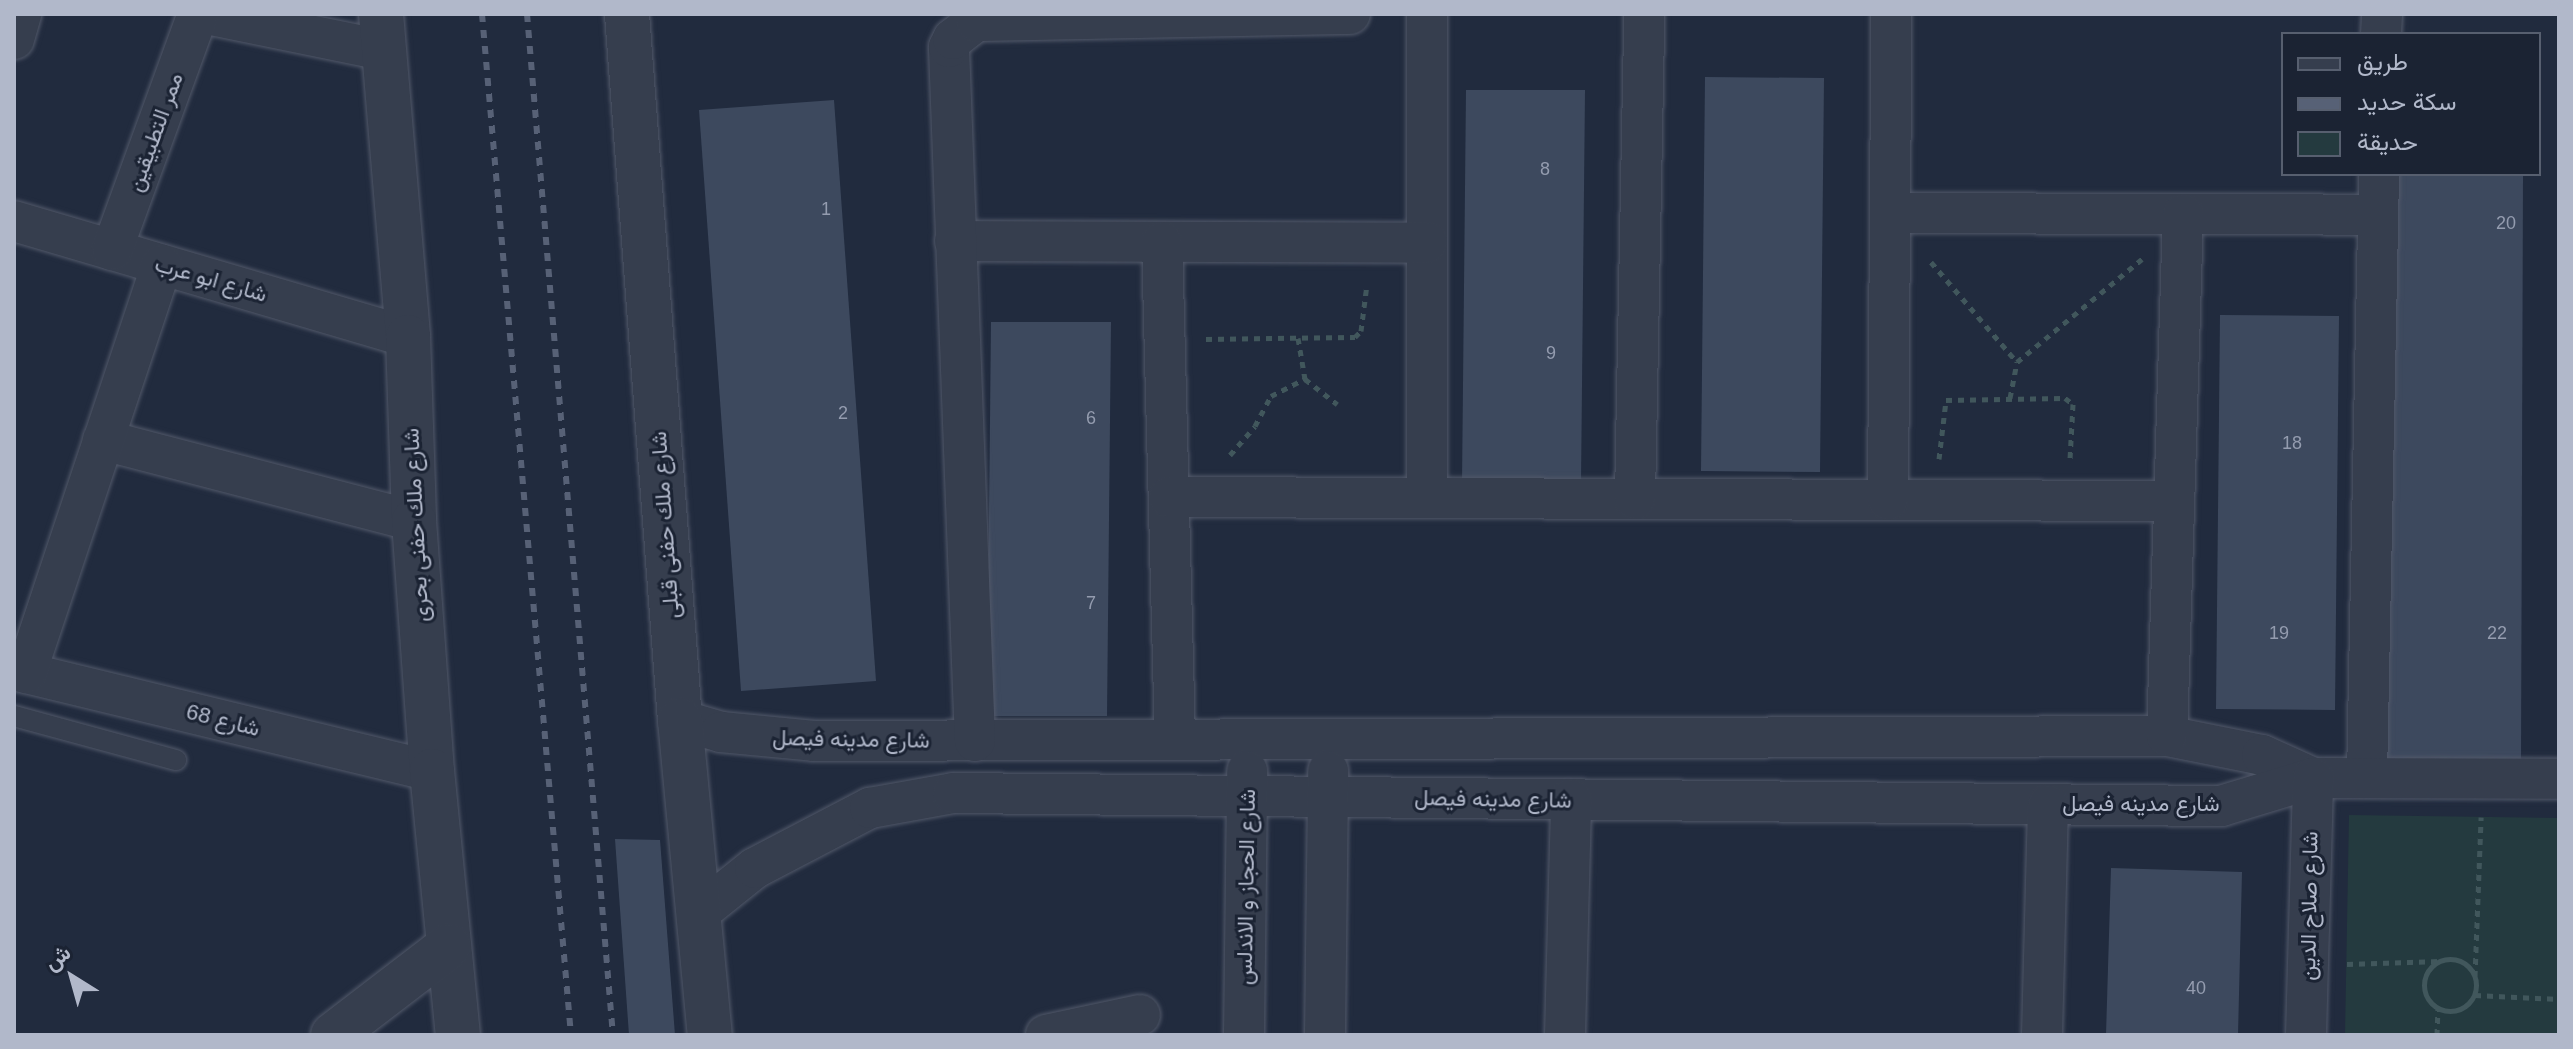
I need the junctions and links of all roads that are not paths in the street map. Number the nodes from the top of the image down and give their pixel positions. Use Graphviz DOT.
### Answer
graph roads {
  1 [pos="21,14"];
  2 [pos="198,14"];
  3 [pos="206,14"];
  4 [pos="627,14"];
  5 [pos="1350,14"];
  6 [pos="1427,14"];
  7 [pos="1644,14"];
  8 [pos="1891,14"];
  9 [pos="382,32"];
  10 [pos="14,39"];
  11 [pos="2379,176"];
  12 [pos="1890,213"];
  13 [pos="2378,215"];
  14 [pos="2183,220"];
  15 [pos="14,221"];
  16 [pos="955,241"];
  17 [pos="1162,242"];
  18 [pos="1427,243"];
  19 [pos="112,250"];
  20 [pos="162,265"];
  21 [pos="408,337"];
  22 [pos="103,440"];
  23 [pos="1180,497"];
  24 [pos="1427,497"];
  25 [pos="1635,499"];
  26 [pos="1888,500"];
  27 [pos="2174,501"];
  28 [pos="414,521"];
  29 [pos="20,671"];
  30 [pos="14,716"];
  31 [pos="680,720"];
  32 [pos="2167,736"];
  33 [pos="1248,739"];
  34 [pos="1329,739"];
  35 [pos="1175,740"];
  36 [pos="975,741"];
  37 [pos="176,760"];
  38 [pos="432,771"];
  39 [pos="2313,778"];
  40 [pos="2367,778"];
  41 [pos="2559,779"];
  42 [pos="1247,796"];
  43 [pos="1328,797"];
  44 [pos="1571,799"];
  45 [pos="2048,805"];
  46 [pos="700,912"];
  47 [pos="449,946"];
  48 [pos="1140,1015"];
  49 [pos="333,1035"];
  50 [pos="458,1035"];
  51 [pos="710,1035"];
  52 [pos="1046,1035"];
  53 [pos="1244,1035"];
  54 [pos="1325,1035"];
  55 [pos="1565,1035"];
  56 [pos="2042,1035"];
  57 [pos="2306,1035"];
  1 -- 10 [label="street"];
  2 -- 19 [label="street, ممر التطبيقين"];
  3 -- 9 [label="street"];
  4 -- 31 [label="street, شارع ملك حفنى قبلى"];
  5 -- 16 [label="street"];
  6 -- 18 [label="street"];
  7 -- 25 [label="street"];
  8 -- 12 [label="street"];
  9 -- 21 [label="street, شارع ملك حفنى بحرى"];
  11 -- 13 [label="street"];
  12 -- 14 [label="street"];
  12 -- 26 [label="street"];
  13 -- 14 [label="street"];
  13 -- 40 [label="street"];
  14 -- 27 [label="street"];
  15 -- 19 [label="street, شارع ابو عرب"];
  16 -- 17 [label="street"];
  16 -- 36 [label="street"];
  17 -- 18 [label="street"];
  17 -- 23 [label="street"];
  18 -- 24 [label="street"];
  19 -- 20 [label="street, شارع ابو عرب"];
  20 -- 21 [label="street, شارع ابو عرب"];
  20 -- 22 [label="street"];
  21 -- 28 [label="street, شارع ملك حفنى بحرى"];
  22 -- 28 [label="street"];
  22 -- 29 [label="street"];
  23 -- 24 [label="street"];
  23 -- 35 [label="street"];
  24 -- 25 [label="street"];
  25 -- 26 [label="street"];
  26 -- 27 [label="street"];
  27 -- 32 [label="street"];
  28 -- 38 [label="street, شارع ملك حفنى بحرى"];
  29 -- 38 [label="street, شارع 68"];
  30 -- 37 [label="lane"];
  31 -- 36 [label="street, شارع مدينه فيصل"];
  31 -- 46 [label="street, شارع ملك حفنى قبلى"];
  32 -- 34 [label="street, شارع مدينه فيصل"];
  32 -- 39 [label="street, شارع مدينه فيصل"];
  33 -- 34 [label="street, شارع مدينه فيصل"];
  33 -- 35 [label="street, شارع مدينه فيصل"];
  33 -- 42 [label="street, شارع الحجاز و الاندلس"];
  34 -- 43 [label="street"];
  35 -- 36 [label="street, شارع مدينه فيصل"];
  38 -- 47 [label="street, شارع ملك حفنى بحرى"];
  39 -- 40 [label="street, شارع مدينه فيصل"];
  39 -- 45 [label="street, شارع مدينه فيصل"];
  39 -- 57 [label="street, شارع صلاح الدين"];
  40 -- 41 [label="street, شارع مدينه فيصل"];
  42 -- 43 [label="street, شارع مدينه فيصل"];
  42 -- 46 [label="street, شارع مدينه فيصل"];
  42 -- 53 [label="street, شارع الحجاز و الاندلس"];
  43 -- 44 [label="street, شارع مدينه فيصل"];
  43 -- 54 [label="street"];
  44 -- 45 [label="street, شارع مدينه فيصل"];
  44 -- 55 [label="street"];
  45 -- 56 [label="street"];
  46 -- 51 [label="street, شارع ملك حفنى قبلى"];
  47 -- 49 [label="street"];
  47 -- 50 [label="street, شارع ملك حفنى بحرى"];
  48 -- 52 [label="street"];
}
